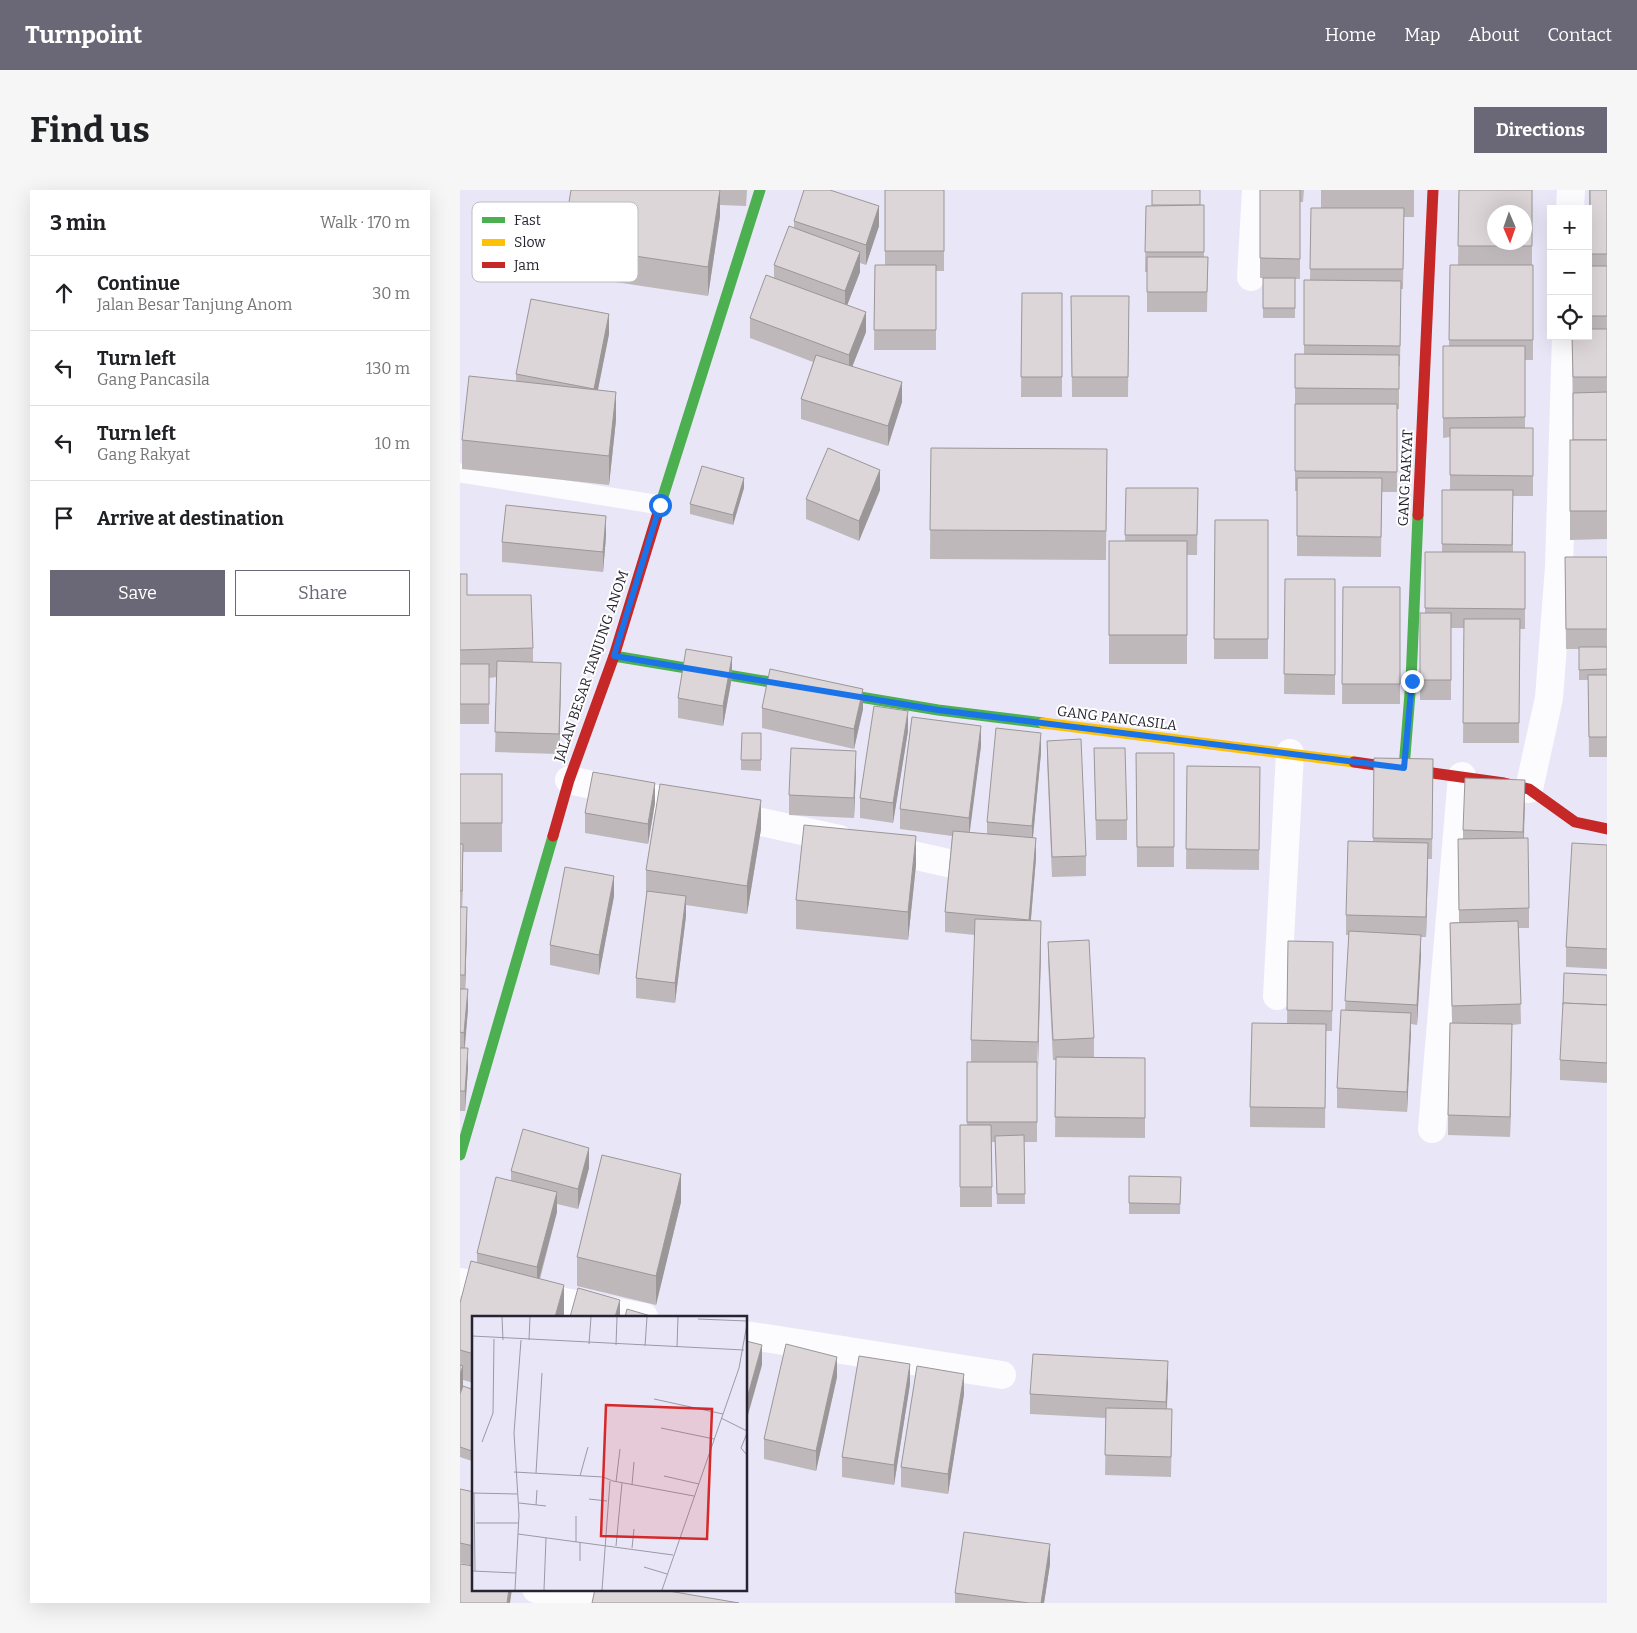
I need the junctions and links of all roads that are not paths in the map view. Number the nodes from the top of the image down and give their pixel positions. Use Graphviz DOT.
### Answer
graph roads {
  1 [pos="760,190"];
  2 [pos="1256,190"];
  3 [pos="1433,190"];
  4 [pos="1570,190"];
  5 [pos="1570,205"];
  6 [pos="1251,277"];
  7 [pos="1566,340"];
  8 [pos="460,473"];
  9 [pos="660,505"];
  10 [pos="1559,567"];
  11 [pos="1588,569"];
  12 [pos="614,656"];
  13 [pos="1290,753"];
  14 [pos="1404,768"];
  15 [pos="1462,776"];
  16 [pos="569,780"];
  17 [pos="1529,789"];
  18 [pos="1607,829"];
  19 [pos="948,863"];
  20 [pos="1277,996"];
  21 [pos="1432,1129"];
  22 [pos="460,1155"];
  23 [pos="460,1282"];
  24 [pos="639,1316"];
  25 [pos="748,1335"];
  26 [pos="1002,1375"];
  27 [pos="542,1590"];
  28 [pos="617,1603"];
  1 -- 9 [label="street, JALAN BESAR TANJUNG ANOM"];
  2 -- 6 [label="street"];
  3 -- 14 [label="street, GANG RAKYAT"];
  4 -- 5 [label="street"];
  7 -- 10 [label="street"];
  8 -- 9 [label="lane"];
  9 -- 12 [label="street, JALAN BESAR TANJUNG ANOM"];
  10 -- 11 [label="street"];
  10 -- 17 [label="street"];
  12 -- 13 [label="street, GANG PANCASILA"];
  12 -- 16 [label="street, JALAN BESAR TANJUNG ANOM"];
  13 -- 14 [label="street, GANG PANCASILA"];
  13 -- 20 [label="street"];
  14 -- 15 [label="street, GANG PANCASILA"];
  15 -- 17 [label="street, GANG PANCASILA"];
  15 -- 21 [label="street"];
  16 -- 19 [label="street"];
  16 -- 22 [label="street, JALAN BESAR TANJUNG ANOM"];
  17 -- 18 [label="street, GANG PANCASILA"];
  23 -- 24 [label="street"];
  25 -- 26 [label="street"];
  27 -- 28 [label="street"];
}
